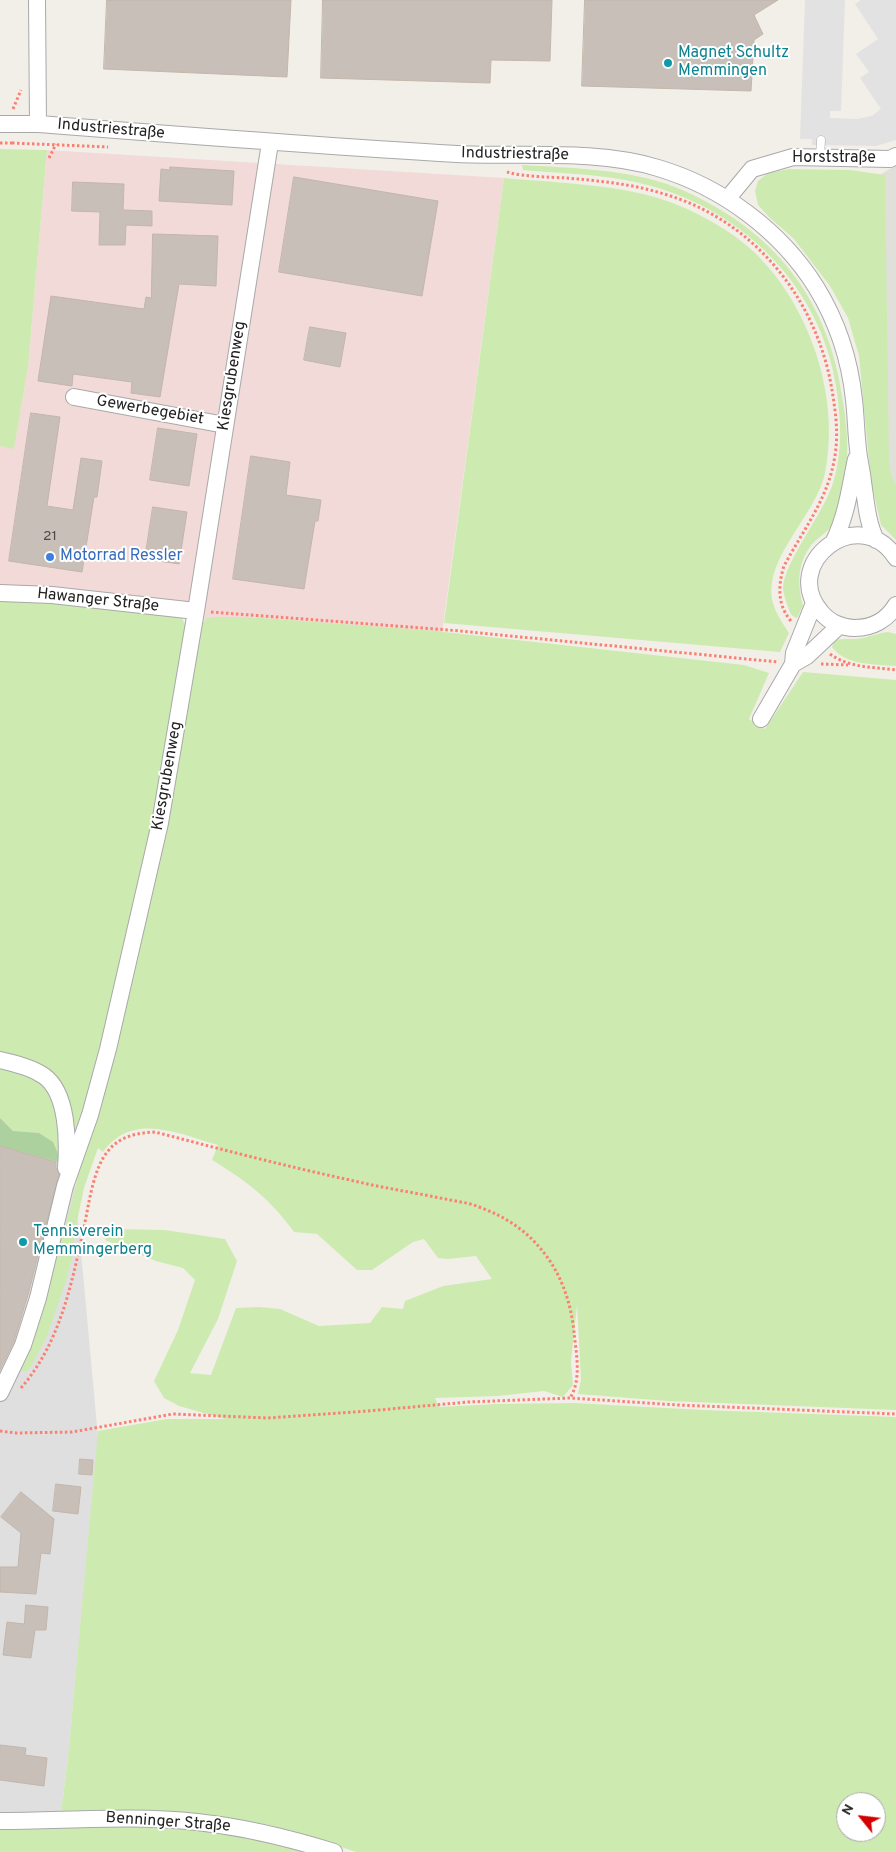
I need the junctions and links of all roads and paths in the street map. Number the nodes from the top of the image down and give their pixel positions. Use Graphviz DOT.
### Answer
graph roads {
  1 [pos="37,0"];
  2 [pos="0,124"];
  3 [pos="38,124"];
  4 [pos="820,140"];
  5 [pos="270,143"];
  6 [pos="896,156"];
  7 [pos="820,157"];
  8 [pos="509,173"];
  9 [pos="728,198"];
  10 [pos="74,397"];
  11 [pos="226,425"];
  12 [pos="858,449"];
  13 [pos="876,540"];
  14 [pos="834,541"];
  15 [pos="896,558"];
  16 [pos="0,593"];
  17 [pos="814,603"];
  18 [pos="896,605"];
  19 [pos="196,611"];
  20 [pos="889,624"];
  21 [pos="840,625"];
  22 [pos="802,631"];
  23 [pos="819,645"];
  24 [pos="794,664"];
  25 [pos="896,670"];
  26 [pos="761,719"];
  27 [pos="0,1060"];
  28 [pos="65,1186"];
  29 [pos="8,1394"];
  30 [pos="570,1398"];
  31 [pos="896,1414"];
  32 [pos="0,1431"];
  33 [pos="0,1821"];
  34 [pos="334,1852"];
  1 -- 3 [label="street"];
  2 -- 3 [label="street, Industriestraße"];
  3 -- 5 [label="street, Industriestraße"];
  4 -- 7 [label="lane"];
  5 -- 9 [label="street, Industriestraße"];
  5 -- 11 [label="street, Kiesgrubenweg"];
  6 -- 7 [label="street, Horststraße"];
  7 -- 9 [label="street, Horststraße"];
  8 -- 22 [label="path"];
  9 -- 12 [label="street, Industriestraße"];
  10 -- 11 [label="street, Gewerbegebiet"];
  11 -- 19 [label="street, Kiesgrubenweg"];
  12 -- 13 [label="street, Industriestraße"];
  12 -- 14 [label="street, Industriestraße"];
  13 -- 14 [label="street, Industriestraße"];
  13 -- 15 [label="street"];
  14 -- 17 [label="street, Industriestraße"];
  16 -- 19 [label="street, Hawanger Straße"];
  17 -- 21 [label="street"];
  17 -- 22 [label="street"];
  18 -- 20 [label="street"];
  19 -- 24 [label="path"];
  19 -- 28 [label="street, Kiesgrubenweg"];
  20 -- 21 [label="street"];
  21 -- 23 [label="street"];
  22 -- 24 [label="street"];
  23 -- 24 [label="street"];
  23 -- 25 [label="path"];
  24 -- 26 [label="street"];
  27 -- 28 [label="street"];
  28 -- 29 [label="street, Kiesgrubenweg"];
  29 -- 30 [label="path"];
  30 -- 31 [label="path"];
  30 -- 32 [label="path"];
  33 -- 34 [label="street, Benninger Straße"];
}
